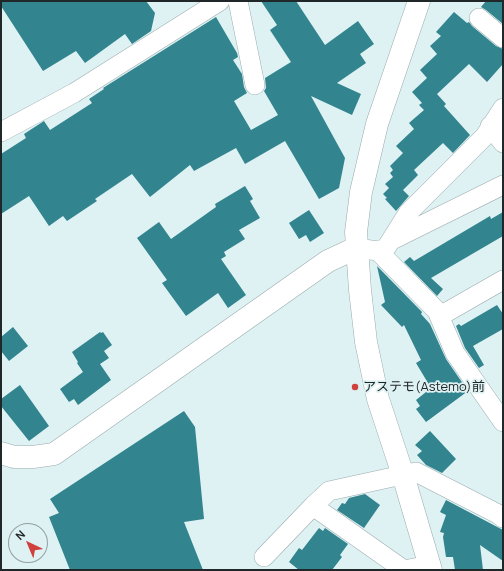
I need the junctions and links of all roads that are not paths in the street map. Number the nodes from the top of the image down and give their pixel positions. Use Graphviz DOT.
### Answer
graph roads {
  1 [pos="220,1"];
  2 [pos="238,1"];
  3 [pos="419,1"];
  4 [pos="479,18"];
  5 [pos="503,38"];
  6 [pos="255,85"];
  7 [pos="503,108"];
  8 [pos="490,126"];
  9 [pos="1,132"];
  10 [pos="503,143"];
  11 [pos="503,185"];
  12 [pos="385,245"];
  13 [pos="356,248"];
  14 [pos="503,280"];
  15 [pos="440,316"];
  16 [pos="503,422"];
  17 [pos="1,453"];
  18 [pos="403,474"];
  19 [pos="313,506"];
  20 [pos="503,518"];
  21 [pos="264,557"];
  22 [pos="430,568"];
  1 -- 9 [label="street"];
  2 -- 6 [label="street"];
  3 -- 13 [label="street"];
  4 -- 5 [label="street"];
  7 -- 8 [label="street"];
  8 -- 10 [label="street"];
  8 -- 12 [label="street"];
  11 -- 12 [label="street"];
  12 -- 13 [label="street"];
  12 -- 15 [label="street"];
  13 -- 17 [label="street"];
  13 -- 18 [label="street"];
  14 -- 15 [label="street"];
  15 -- 16 [label="street"];
  18 -- 19 [label="street"];
  18 -- 20 [label="street"];
  18 -- 22 [label="street"];
  19 -- 21 [label="street"];
  19 -- 22 [label="street"];
}
